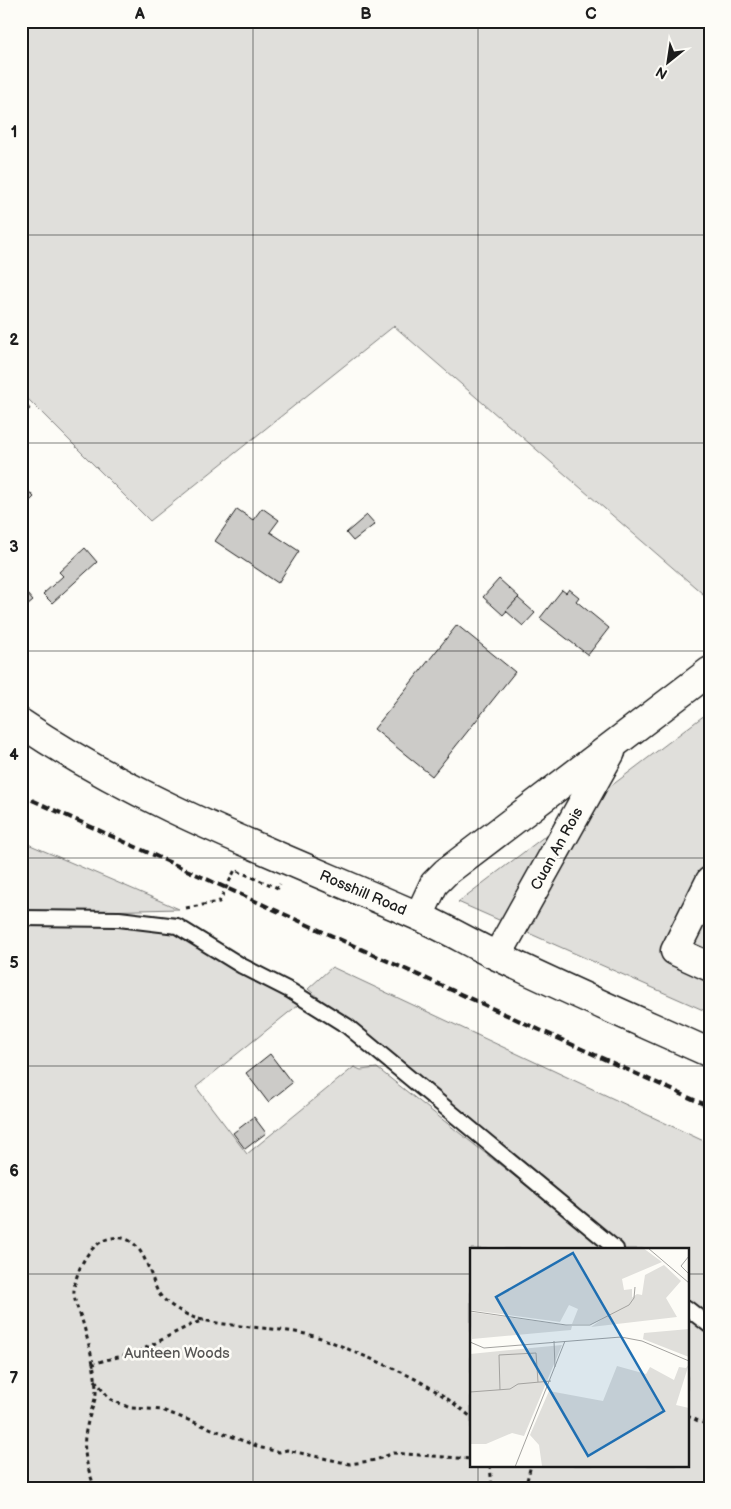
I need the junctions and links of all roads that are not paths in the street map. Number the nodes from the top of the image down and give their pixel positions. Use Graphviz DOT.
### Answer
graph roads {
  1 [pos="703,685"];
  2 [pos="21,723"];
  3 [pos="616,743"];
  4 [pos="710,880"];
  5 [pos="419,916"];
  6 [pos="21,918"];
  7 [pos="497,956"];
  8 [pos="710,967"];
  9 [pos="710,1053"];
  10 [pos="615,1248"];
  11 [pos="688,1309"];
  12 [pos="710,1326"];
  1 -- 3 [label="street"];
  2 -- 5 [label="street, Rosshill Road"];
  3 -- 5 [label="street"];
  3 -- 7 [label="street, Cuan An Rois"];
  4 -- 8 [label="street"];
  5 -- 7 [label="street, Rosshill Road"];
  6 -- 10 [label="lane"];
  7 -- 9 [label="street, Rosshill Road"];
  11 -- 12 [label="lane"];
}
